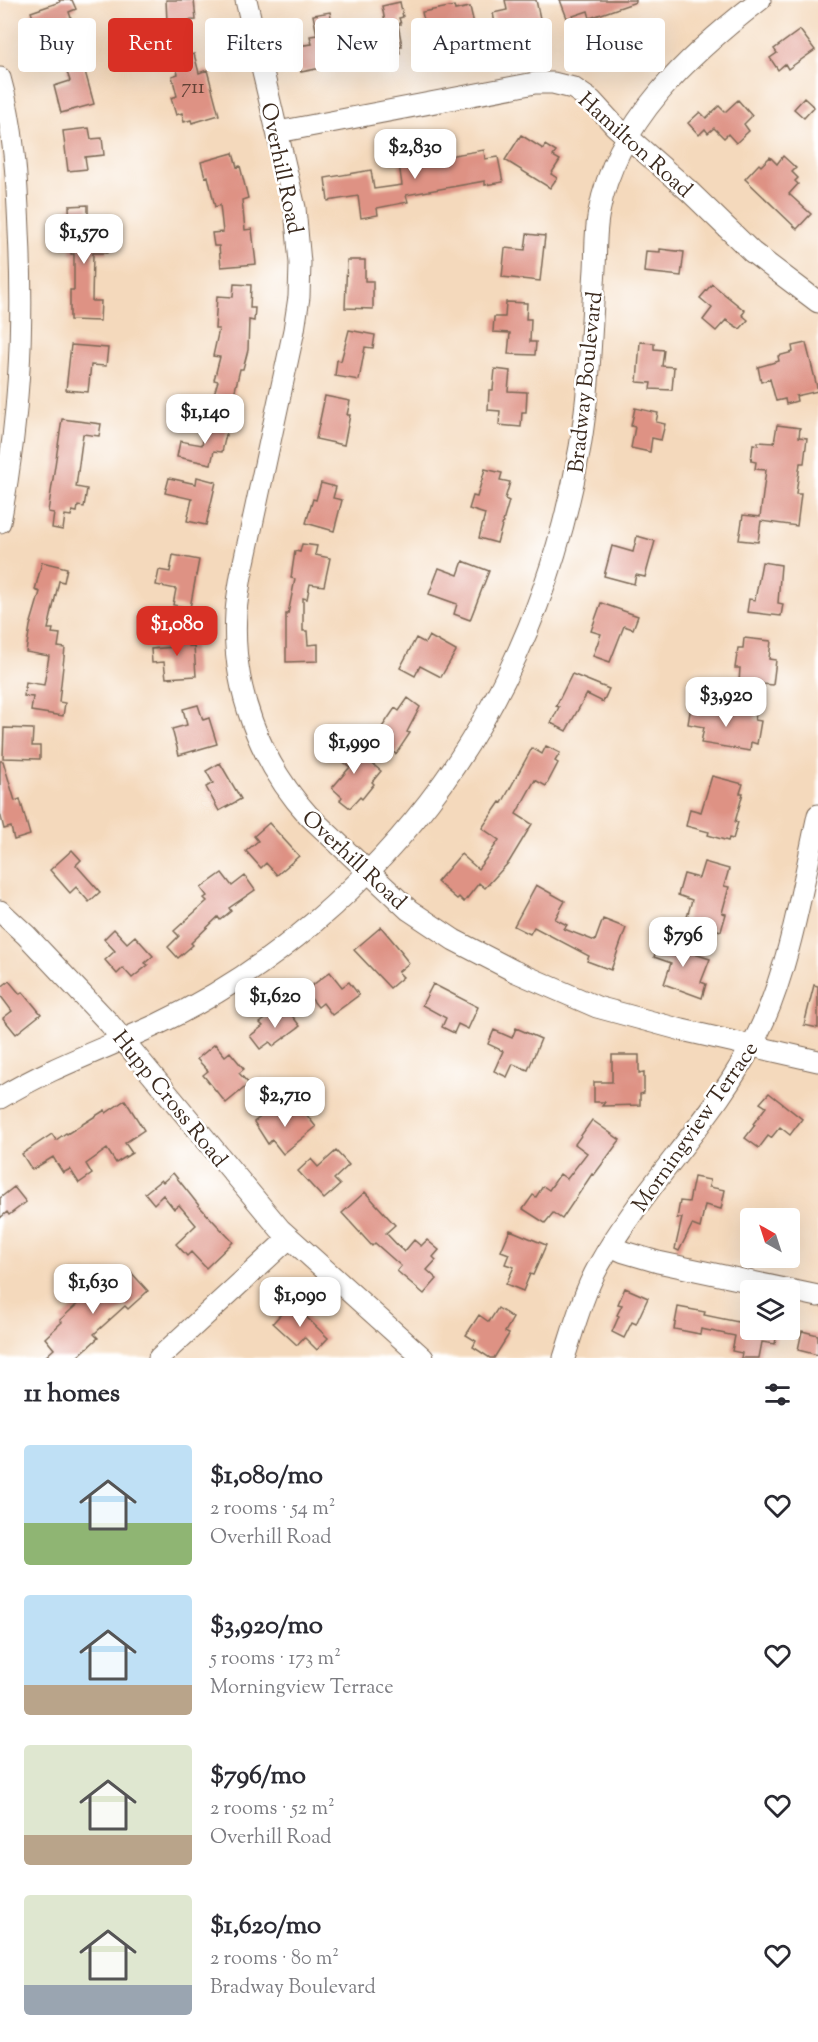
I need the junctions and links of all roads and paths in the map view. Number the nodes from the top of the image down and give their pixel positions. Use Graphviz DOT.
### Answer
graph roads {
  1 [pos="246,0"];
  2 [pos="760,0"];
  3 [pos="0,78"];
  4 [pos="278,132"];
  5 [pos="628,138"];
  6 [pos="9,223"];
  7 [pos="818,302"];
  8 [pos="0,522"];
  9 [pos="818,814"];
  10 [pos="816,838"];
  11 [pos="367,871"];
  12 [pos="0,911"];
  13 [pos="122,1039"];
  14 [pos="751,1046"];
  15 [pos="818,1061"];
  16 [pos="0,1098"];
  17 [pos="289,1238"];
  18 [pos="611,1246"];
  19 [pos="818,1296"];
  20 [pos="159,1358"];
  21 [pos="423,1358"];
  22 [pos="564,1358"];
  1 -- 4 [label="street, Overhill Road"];
  2 -- 5 [label="street, Bradway Boulevard"];
  3 -- 6 [label="street"];
  4 -- 5 [label="street, Hamilton Road"];
  4 -- 11 [label="street, Overhill Road"];
  5 -- 7 [label="street, Hamilton Road"];
  5 -- 11 [label="street, Bradway Boulevard"];
  6 -- 8 [label="street"];
  9 -- 10 [label="street, Morningview Terrace"];
  10 -- 14 [label="street, Morningview Terrace"];
  11 -- 13 [label="street, Bradway Boulevard"];
  11 -- 14 [label="street, Overhill Road"];
  12 -- 13 [label="street, Hupp Cross Road"];
  13 -- 16 [label="street, Bradway Boulevard"];
  13 -- 17 [label="street, Hupp Cross Road"];
  14 -- 15 [label="street, Overhill Road"];
  14 -- 18 [label="street, Morningview Terrace"];
  17 -- 20 [label="street"];
  17 -- 21 [label="street, Hupp Cross Road"];
  18 -- 19 [label="street"];
  18 -- 22 [label="street, Morningview Terrace"];
}
